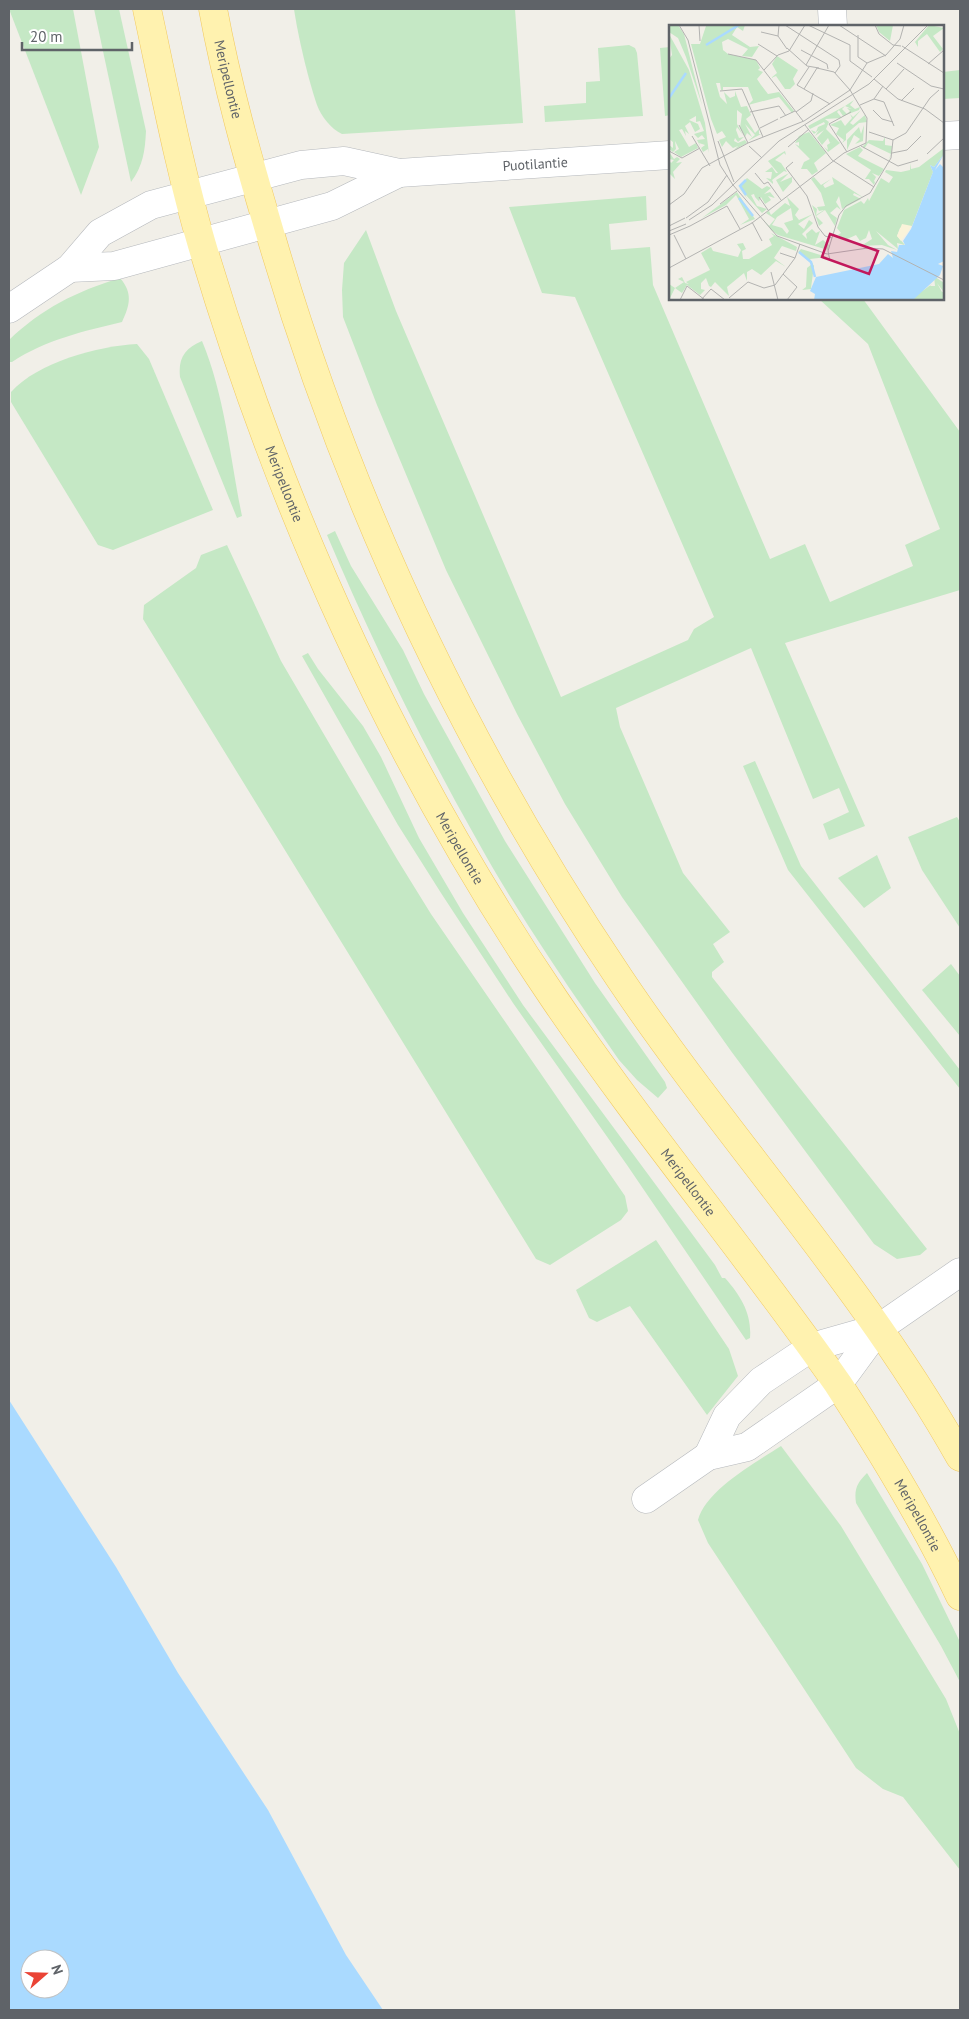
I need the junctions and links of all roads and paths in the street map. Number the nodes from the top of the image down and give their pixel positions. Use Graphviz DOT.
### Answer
graph roads {
  1 [pos="146,9"];
  2 [pos="213,9"];
  3 [pos="832,9"];
  4 [pos="832,25"];
  5 [pos="960,135"];
  6 [pos="944,136"];
  7 [pos="669,155"];
  8 [pos="399,173"];
  9 [pos="253,178"];
  10 [pos="189,195"];
  11 [pos="267,224"];
  12 [pos="201,242"];
  13 [pos="70,268"];
  14 [pos="9,309"];
  15 [pos="960,1272"];
  16 [pos="879,1328"];
  17 [pos="812,1347"];
  18 [pos="838,1384"];
  19 [pos="708,1456"];
  20 [pos="960,1457"];
  21 [pos="646,1499"];
  22 [pos="960,1596"];
  1 -- 10 [label="main road, Meripellontie"];
  2 -- 9 [label="main road, Meripellontie"];
  3 -- 4 [label="street"];
  5 -- 6 [label="street"];
  7 -- 8 [label="street, Puotilantie"];
  8 -- 9 [label="street, Puotilantie"];
  8 -- 11 [label="street, Puotilantie"];
  9 -- 10 [label="street, Puotilantie"];
  9 -- 11 [label="main road, Meripellontie"];
  10 -- 12 [label="main road, Meripellontie"];
  10 -- 13 [label="street, Puotilantie"];
  11 -- 12 [label="street, Puotilantie"];
  11 -- 16 [label="main road, Meripellontie"];
  12 -- 13 [label="street, Puotilantie"];
  12 -- 17 [label="main road, Meripellontie"];
  13 -- 14 [label="street, Puotilantie"];
  15 -- 16 [label="street"];
  16 -- 17 [label="street"];
  16 -- 18 [label="street"];
  16 -- 20 [label="main road, Meripellontie"];
  17 -- 18 [label="main road, Meripellontie"];
  17 -- 19 [label="street"];
  18 -- 19 [label="street"];
  18 -- 22 [label="main road, Meripellontie"];
  19 -- 21 [label="street"];
}
